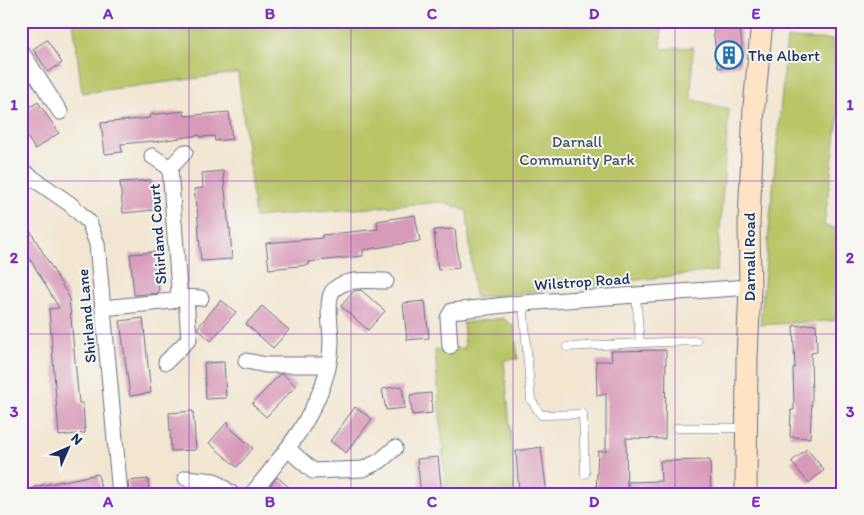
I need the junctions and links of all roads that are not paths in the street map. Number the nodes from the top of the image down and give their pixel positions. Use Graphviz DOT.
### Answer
graph roads {
  1 [pos="762,21"];
  2 [pos="21,51"];
  3 [pos="27,74"];
  4 [pos="60,112"];
  5 [pos="185,152"];
  6 [pos="152,156"];
  7 [pos="170,168"];
  8 [pos="25,178"];
  9 [pos="386,281"];
  10 [pos="750,287"];
  11 [pos="636,295"];
  12 [pos="181,297"];
  13 [pos="201,298"];
  14 [pos="523,303"];
  15 [pos="103,308"];
  16 [pos="697,340"];
  17 [pos="640,343"];
  18 [pos="450,346"];
  19 [pos="567,347"];
  20 [pos="246,361"];
  21 [pos="166,362"];
  22 [pos="328,365"];
  23 [pos="677,428"];
  24 [pos="747,428"];
  25 [pos="395,448"];
  26 [pos="288,449"];
  27 [pos="585,474"];
  28 [pos="186,478"];
  29 [pos="120,494"];
  30 [pos="232,494"];
  31 [pos="252,494"];
  32 [pos="746,494"];
  1 -- 10 [label="main road, Darnall Road"];
  2 -- 3 [label="street"];
  3 -- 4 [label="street"];
  5 -- 7 [label="street, Shirland Court"];
  6 -- 7 [label="street, Shirland Court"];
  7 -- 12 [label="street, Shirland Court"];
  8 -- 15 [label="street, Shirland Lane"];
  9 -- 22 [label="street"];
  10 -- 11 [label="street, Wilstrop Road"];
  10 -- 24 [label="main road, Darnall Road"];
  11 -- 14 [label="street, Wilstrop Road"];
  11 -- 17 [label="lane"];
  12 -- 13 [label="street, Shirland Court"];
  12 -- 15 [label="street, Shirland Court"];
  12 -- 21 [label="street, Shirland Court"];
  14 -- 18 [label="street, Wilstrop Road"];
  14 -- 27 [label="lane"];
  15 -- 29 [label="street, Shirland Lane"];
  16 -- 17 [label="lane"];
  17 -- 19 [label="lane"];
  20 -- 22 [label="street"];
  22 -- 26 [label="street"];
  23 -- 24 [label="lane"];
  24 -- 32 [label="main road, Darnall Road"];
  25 -- 26 [label="street"];
  26 -- 31 [label="street"];
  28 -- 30 [label="street"];
}
